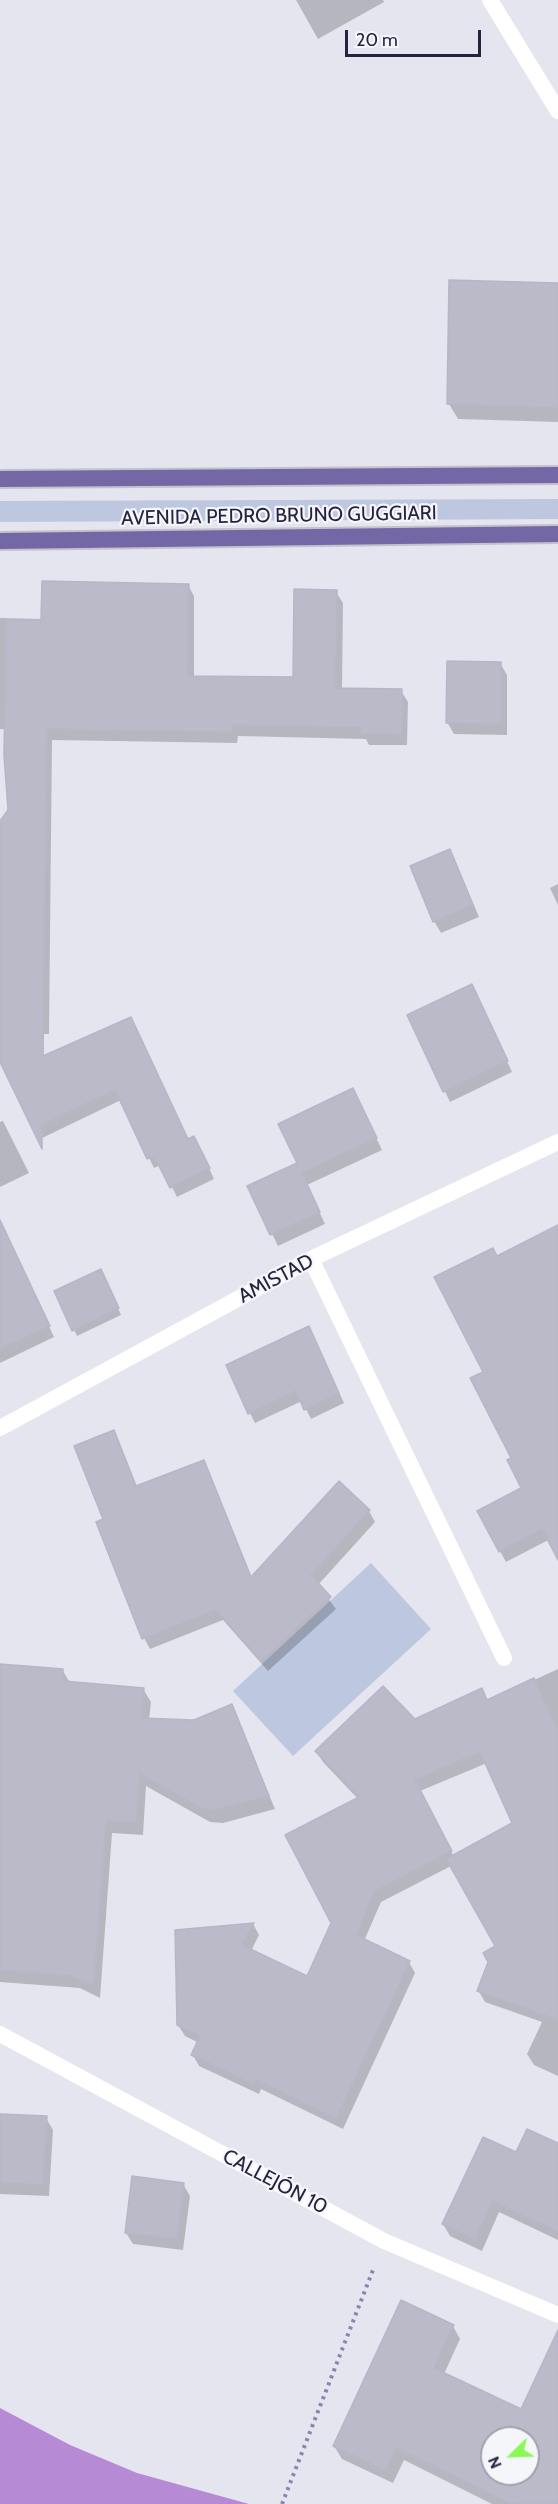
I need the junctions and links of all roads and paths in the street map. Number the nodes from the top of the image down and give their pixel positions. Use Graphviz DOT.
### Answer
graph roads {
  1 [pos="490,0"];
  2 [pos="558,111"];
  3 [pos="558,475"];
  4 [pos="0,479"];
  5 [pos="558,534"];
  6 [pos="0,541"];
  7 [pos="558,1142"];
  8 [pos="311,1259"];
  9 [pos="0,1428"];
  10 [pos="504,1658"];
  11 [pos="0,2034"];
  12 [pos="384,2241"];
  13 [pos="558,2315"];
  14 [pos="282,2504"];
  1 -- 2 [label="street"];
  3 -- 4 [label="main road, AVENIDA PEDRO BRUNO GUGGIARI"];
  5 -- 6 [label="main road, AVENIDA PEDRO BRUNO GUGGIARI"];
  7 -- 8 [label="street, AMISTAD"];
  8 -- 9 [label="street, AMISTAD"];
  8 -- 10 [label="street"];
  11 -- 12 [label="street, CALLEJÓN 10"];
  12 -- 13 [label="street, CALLEJÓN 10"];
  12 -- 14 [label="path"];
}
